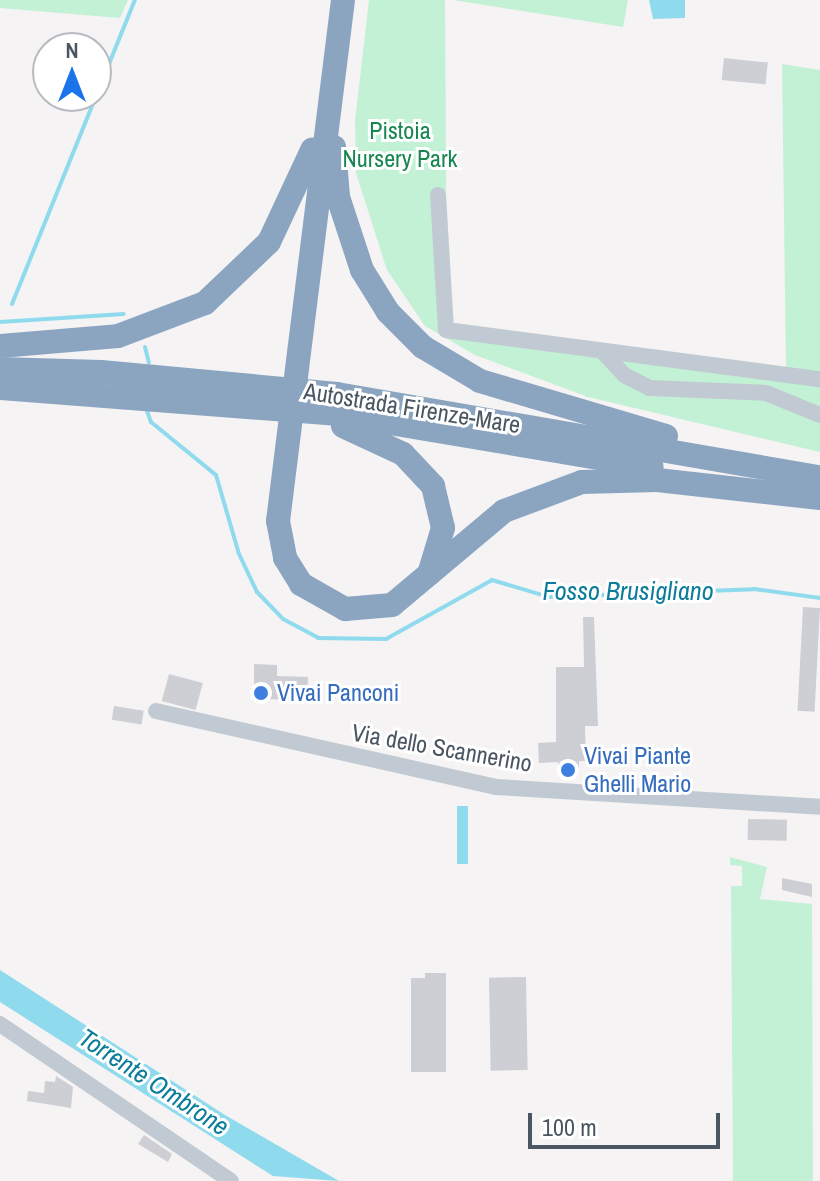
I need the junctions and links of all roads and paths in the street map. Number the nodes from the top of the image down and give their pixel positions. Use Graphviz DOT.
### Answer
graph roads {
  1 [pos="342,3"];
  2 [pos="438,195"];
  3 [pos="0,346"];
  4 [pos="602,351"];
  5 [pos="0,369"];
  6 [pos="820,379"];
  7 [pos="0,388"];
  8 [pos="247,405"];
  9 [pos="820,415"];
  10 [pos="820,476"];
  11 [pos="820,497"];
  12 [pos="425,583"];
  13 [pos="156,711"];
  14 [pos="820,807"];
  15 [pos="0,1024"];
  16 [pos="231,1181"];
  1 -- 3 [label="highway"];
  1 -- 10 [label="highway"];
  1 -- 12 [label="highway"];
  2 -- 4 [label="street"];
  4 -- 6 [label="street"];
  4 -- 9 [label="street"];
  5 -- 10 [label="highway, Autostrada Firenze-Mare"];
  7 -- 8 [label="highway, Autostrada Firenze-Mare"];
  8 -- 11 [label="highway, Autostrada Firenze-Mare"];
  8 -- 12 [label="highway"];
  11 -- 12 [label="highway"];
  13 -- 14 [label="street, Via dello Scannerino"];
  15 -- 16 [label="street"];
}
